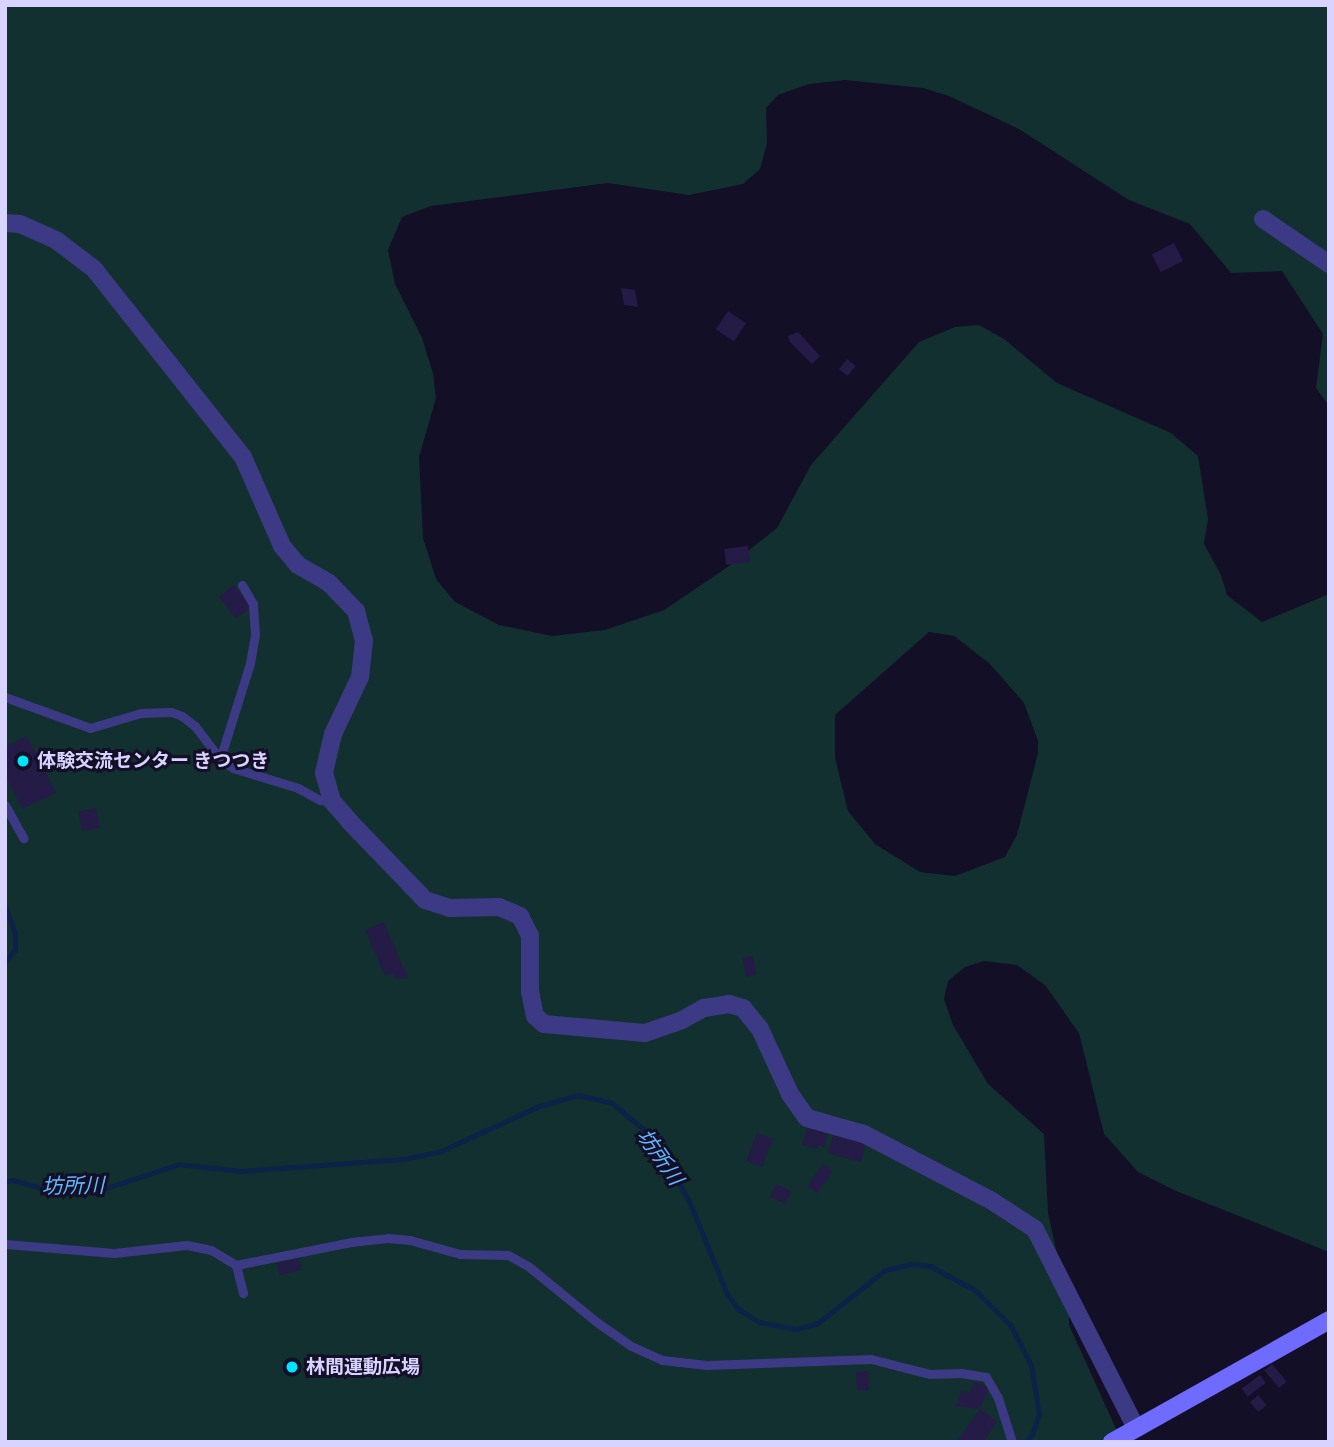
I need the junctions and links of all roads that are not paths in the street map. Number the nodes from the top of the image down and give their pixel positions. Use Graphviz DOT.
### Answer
graph roads {
  1 [pos="1263,219"];
  2 [pos="5,223"];
  3 [pos="1329,264"];
  4 [pos="242,585"];
  5 [pos="5,697"];
  6 [pos="220,759"];
  7 [pos="331,801"];
  8 [pos="5,804"];
  9 [pos="23,838"];
  10 [pos="5,1244"];
  11 [pos="236,1265"];
  12 [pos="243,1293"];
  13 [pos="1329,1320"];
  14 [pos="1140,1435"];
  15 [pos="1012,1442"];
  16 [pos="1112,1442"];
  1 -- 3 [label="street"];
  2 -- 7 [label="street"];
  4 -- 6 [label="lane"];
  5 -- 6 [label="lane"];
  6 -- 7 [label="lane"];
  7 -- 14 [label="street"];
  8 -- 9 [label="lane"];
  10 -- 11 [label="lane"];
  11 -- 12 [label="lane"];
  11 -- 15 [label="lane"];
  13 -- 14 [label="street"];
  14 -- 16 [label="street"];
}
